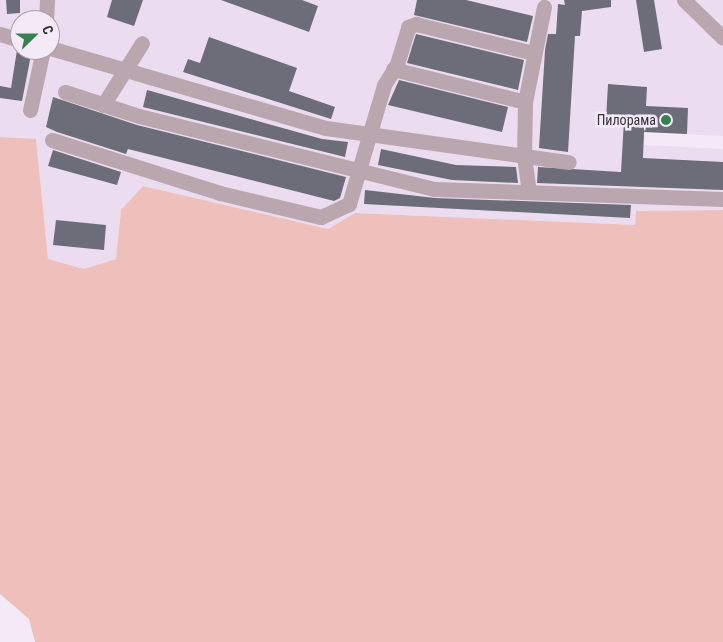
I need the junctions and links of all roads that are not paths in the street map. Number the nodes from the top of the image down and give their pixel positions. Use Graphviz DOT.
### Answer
graph roads {
  1 [pos="684,0"];
  2 [pos="544,6"];
  3 [pos="723,38"];
  4 [pos="142,43"];
  5 [pos="60,51"];
  6 [pos="533,53"];
  7 [pos="41,60"];
  8 [pos="127,68"];
  9 [pos="393,69"];
  10 [pos="65,92"];
  11 [pos="525,102"];
  12 [pos="103,104"];
  13 [pos="30,110"];
  14 [pos="371,133"];
  15 [pos="52,140"];
  16 [pos="524,156"];
  17 [pos="568,162"];
  18 [pos="360,173"];
  19 [pos="529,192"];
  20 [pos="723,199"];
  1 -- 3 [label="lane"];
  2 -- 6 [label="lane"];
  4 -- 8 [label="lane"];
  5 -- 8 [label="lane"];
  6 -- 9 [label="lane"];
  6 -- 11 [label="lane"];
  7 -- 13 [label="lane"];
  8 -- 12 [label="lane"];
  8 -- 14 [label="lane"];
  9 -- 11 [label="lane"];
  9 -- 14 [label="lane"];
  10 -- 12 [label="lane"];
  11 -- 16 [label="lane"];
  12 -- 18 [label="lane"];
  14 -- 16 [label="lane"];
  14 -- 18 [label="lane"];
  15 -- 18 [label="lane"];
  16 -- 17 [label="lane"];
  16 -- 19 [label="lane"];
  18 -- 19 [label="lane"];
  19 -- 20 [label="lane"];
}
